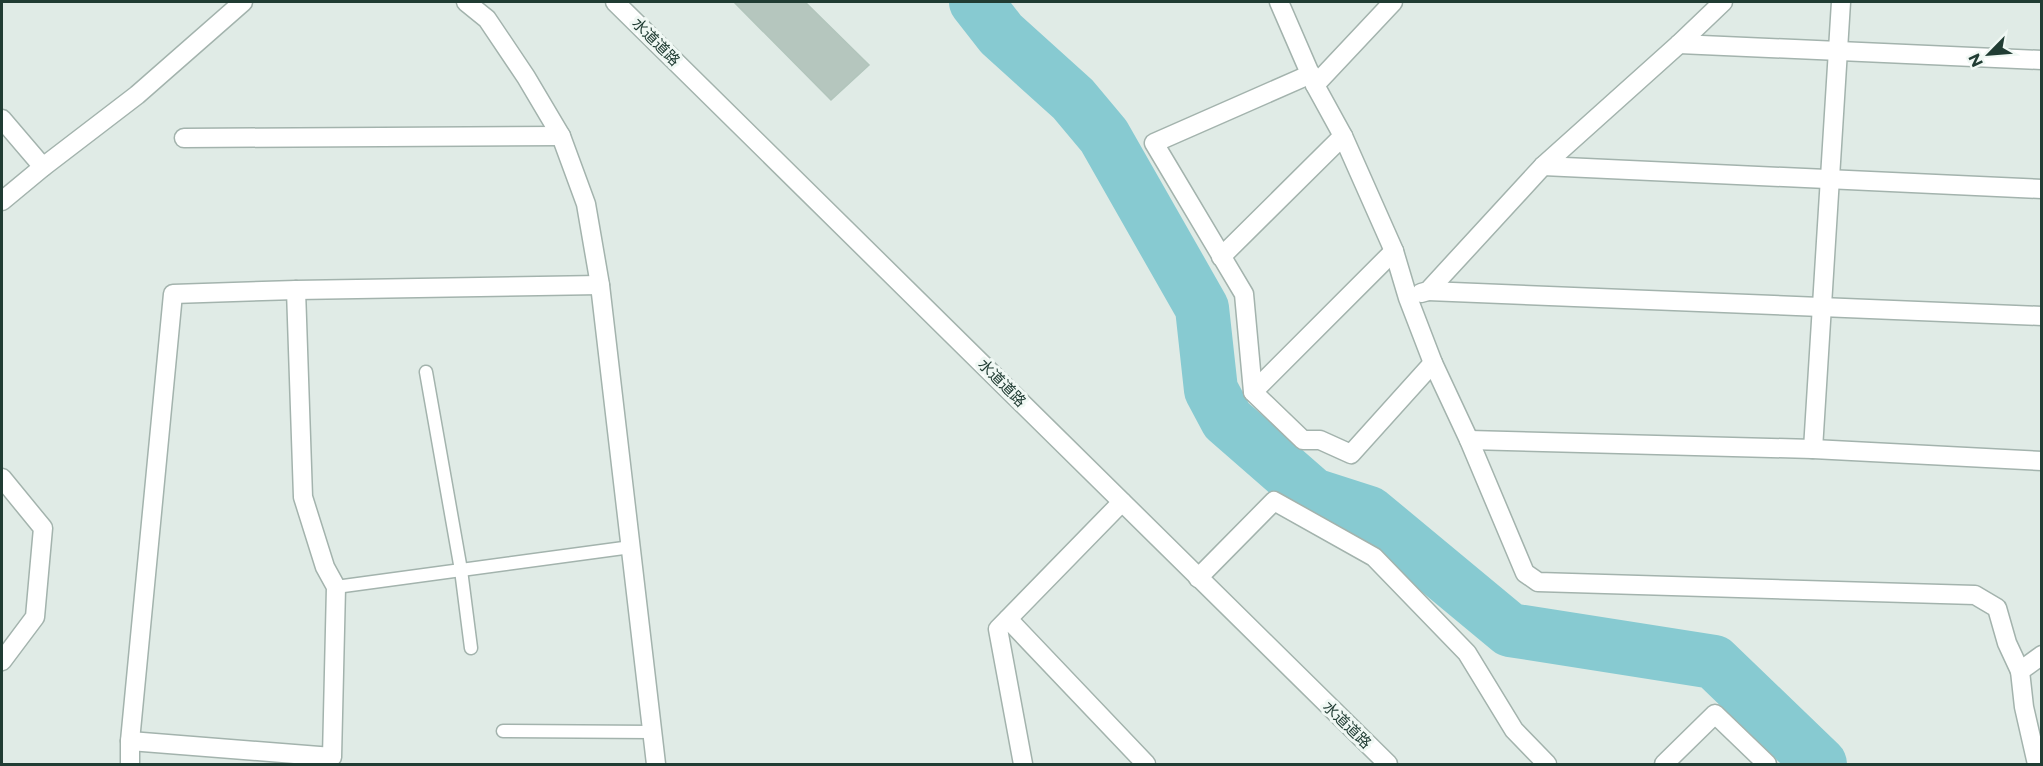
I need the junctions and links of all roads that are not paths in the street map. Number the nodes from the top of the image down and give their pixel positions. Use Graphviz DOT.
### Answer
graph roads {
  1 [pos="243,2"];
  2 [pos="466,2"];
  3 [pos="615,2"];
  4 [pos="1280,2"];
  5 [pos="1393,2"];
  6 [pos="1723,2"];
  7 [pos="1841,2"];
  8 [pos="1679,44"];
  9 [pos="1838,51"];
  10 [pos="2042,60"];
  11 [pos="1313,80"];
  12 [pos="2,119"];
  13 [pos="561,135"];
  14 [pos="1343,136"];
  15 [pos="184,138"];
  16 [pos="1543,166"];
  17 [pos="43,167"];
  18 [pos="1830,179"];
  19 [pos="2042,189"];
  20 [pos="2,201"];
  21 [pos="1394,251"];
  22 [pos="1221,257"];
  23 [pos="600,285"];
  24 [pos="296,290"];
  25 [pos="1428,291"];
  26 [pos="1408,298"];
  27 [pos="1822,307"];
  28 [pos="2042,316"];
  29 [pos="1434,363"];
  30 [pos="426,372"];
  31 [pos="1253,392"];
  32 [pos="1469,440"];
  33 [pos="1813,449"];
  34 [pos="2042,461"];
  35 [pos="2,478"];
  36 [pos="1122,502"];
  37 [pos="631,546"];
  38 [pos="461,570"];
  39 [pos="1198,578"];
  40 [pos="336,587"];
  41 [pos="1008,619"];
  42 [pos="471,648"];
  43 [pos="2042,655"];
  44 [pos="2,661"];
  45 [pos="2020,671"];
  46 [pos="2033,706"];
  47 [pos="503,731"];
  48 [pos="652,732"];
  49 [pos="130,741"];
  50 [pos="130,765"];
  51 [pos="656,765"];
  52 [pos="1023,765"];
  53 [pos="1146,765"];
  54 [pos="1388,765"];
  55 [pos="1547,765"];
  56 [pos="1664,765"];
  57 [pos="1767,765"];
  58 [pos="2037,765"];
  1 -- 17 [label="street"];
  2 -- 13 [label="street"];
  3 -- 36 [label="street, 水道道路"];
  4 -- 11 [label="street"];
  5 -- 11 [label="street"];
  6 -- 8 [label="street"];
  7 -- 9 [label="street"];
  8 -- 9 [label="street"];
  8 -- 16 [label="street"];
  9 -- 10 [label="street"];
  9 -- 18 [label="street"];
  11 -- 14 [label="street"];
  11 -- 22 [label="street"];
  12 -- 17 [label="street"];
  13 -- 15 [label="street"];
  13 -- 23 [label="street"];
  14 -- 21 [label="street"];
  14 -- 22 [label="street"];
  16 -- 18 [label="street"];
  16 -- 25 [label="street"];
  17 -- 20 [label="street"];
  18 -- 19 [label="street"];
  18 -- 27 [label="street"];
  21 -- 26 [label="street"];
  21 -- 31 [label="street"];
  22 -- 31 [label="street"];
  23 -- 24 [label="street"];
  23 -- 37 [label="street"];
  24 -- 40 [label="street"];
  24 -- 49 [label="street"];
  25 -- 26 [label="street"];
  25 -- 27 [label="street"];
  26 -- 29 [label="street"];
  27 -- 28 [label="street"];
  27 -- 33 [label="street"];
  29 -- 31 [label="street"];
  29 -- 32 [label="street"];
  30 -- 38 [label="lane"];
  32 -- 33 [label="street"];
  32 -- 45 [label="street"];
  33 -- 34 [label="street"];
  35 -- 44 [label="street"];
  36 -- 39 [label="street, 水道道路"];
  36 -- 41 [label="street"];
  37 -- 38 [label="lane"];
  37 -- 48 [label="street"];
  38 -- 40 [label="lane"];
  38 -- 42 [label="lane"];
  39 -- 54 [label="street, 水道道路"];
  39 -- 55 [label="street"];
  40 -- 49 [label="street"];
  41 -- 52 [label="street"];
  41 -- 53 [label="street"];
  43 -- 45 [label="street"];
  45 -- 46 [label="street"];
  46 -- 58 [label="street"];
  47 -- 48 [label="lane"];
  48 -- 51 [label="street"];
  49 -- 50 [label="street"];
  56 -- 57 [label="street"];
}
